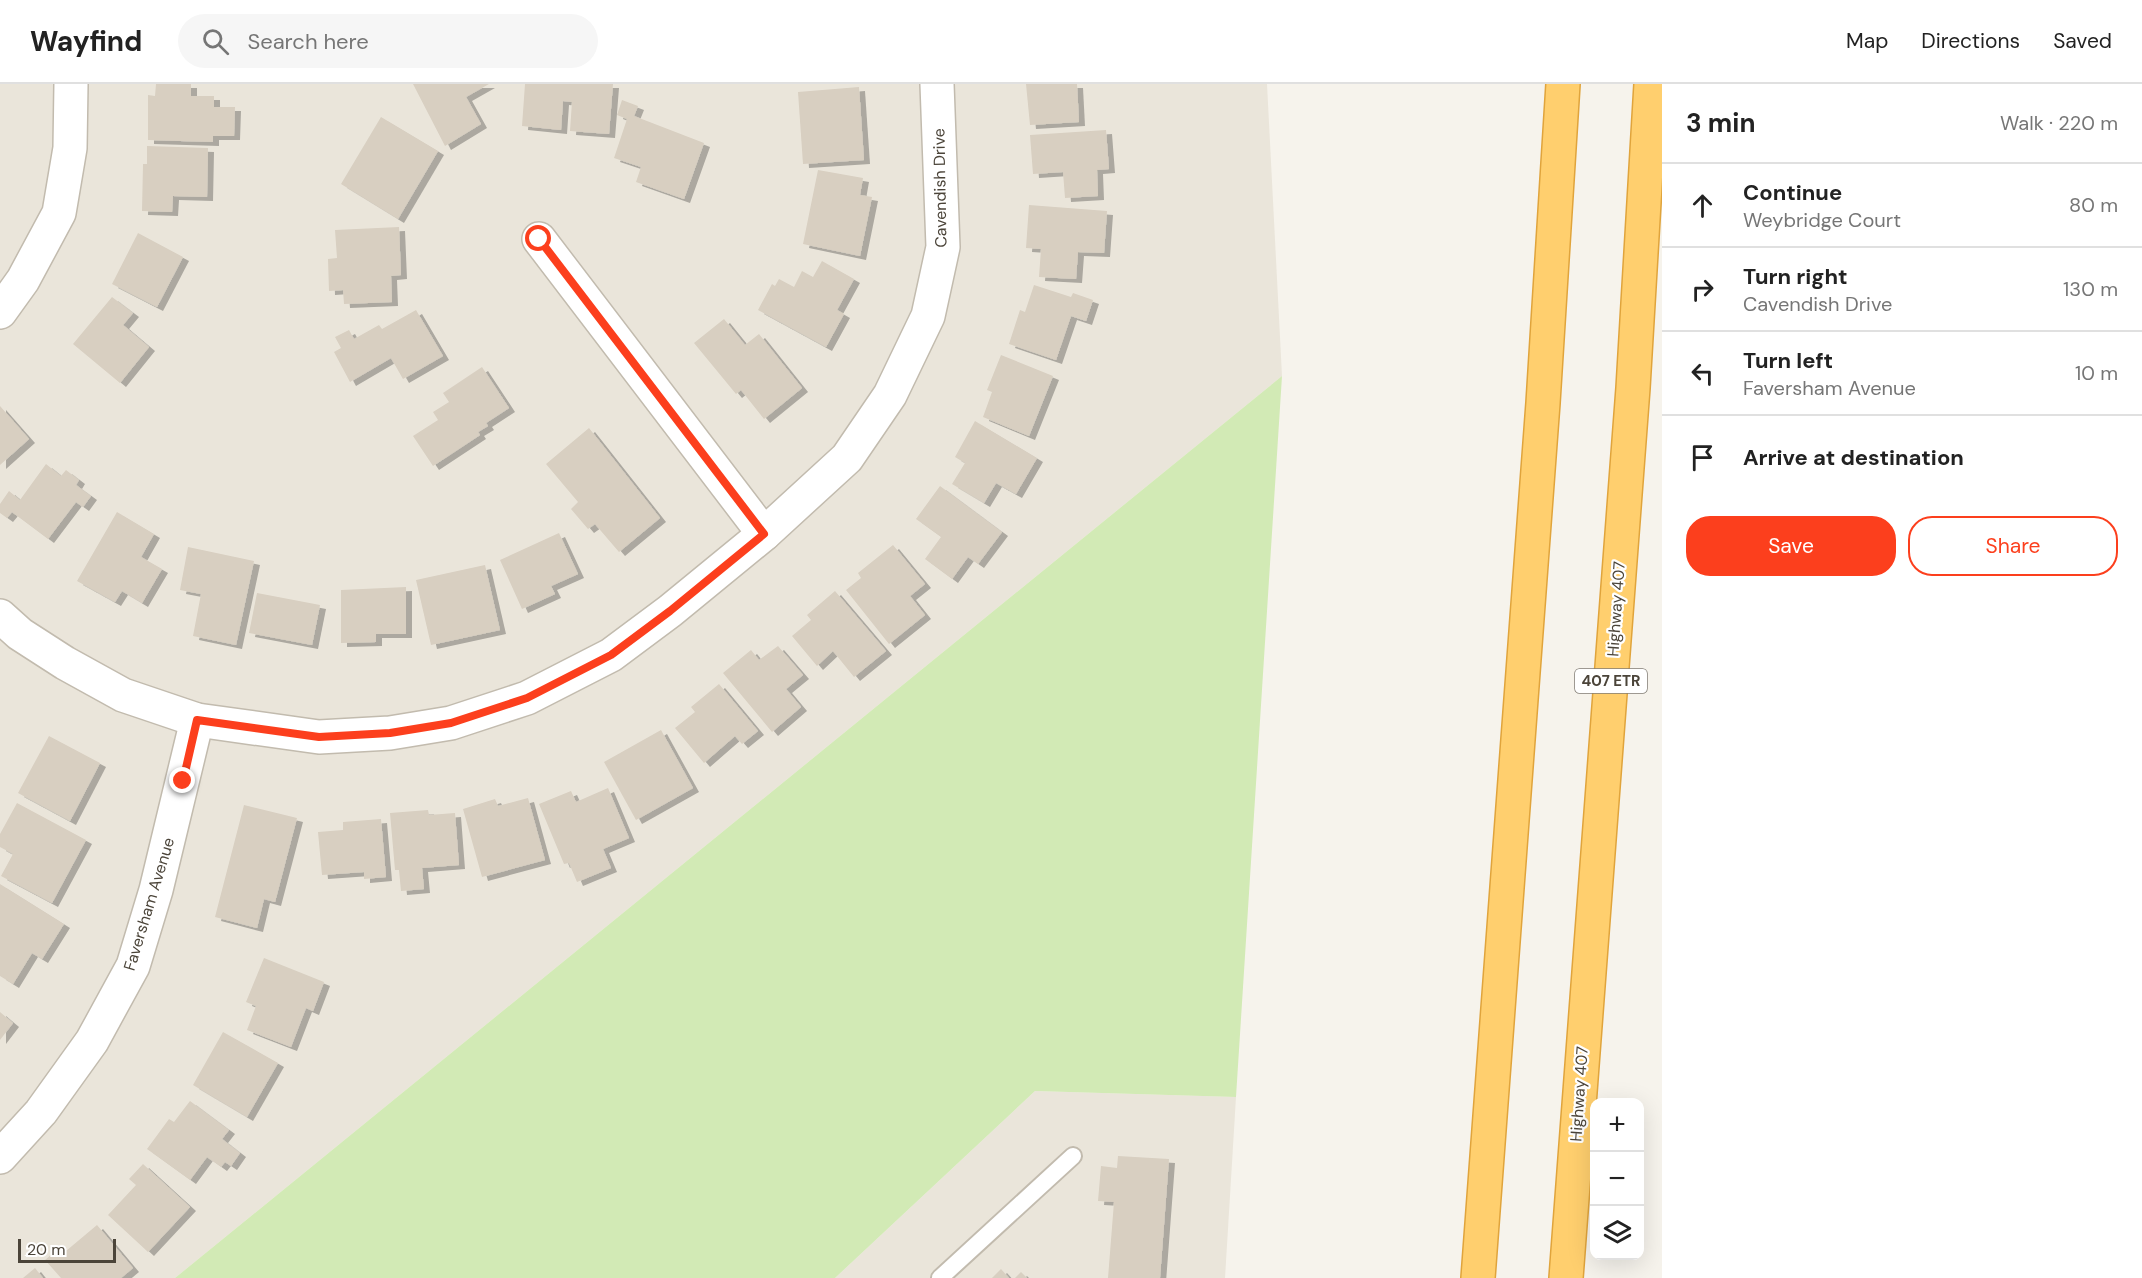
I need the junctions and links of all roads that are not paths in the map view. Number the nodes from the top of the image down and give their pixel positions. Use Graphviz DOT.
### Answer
graph roads {
  1 [pos="71,84"];
  2 [pos="937,84"];
  3 [pos="1563,84"];
  4 [pos="1651,84"];
  5 [pos="539,239"];
  6 [pos="0,312"];
  7 [pos="764,534"];
  8 [pos="0,616"];
  9 [pos="197,720"];
  10 [pos="1073,1156"];
  11 [pos="0,1157"];
  12 [pos="940,1278"];
  13 [pos="1478,1278"];
  14 [pos="1566,1278"];
  1 -- 6 [label="street"];
  2 -- 7 [label="street, Cavendish Drive"];
  3 -- 13 [label="highway"];
  4 -- 14 [label="highway, Highway 407 / 407 ETR"];
  5 -- 7 [label="street"];
  7 -- 9 [label="street, Cavendish Drive"];
  8 -- 9 [label="street, Cavendish Drive"];
  9 -- 11 [label="street, Faversham Avenue"];
  10 -- 12 [label="lane"];
}
